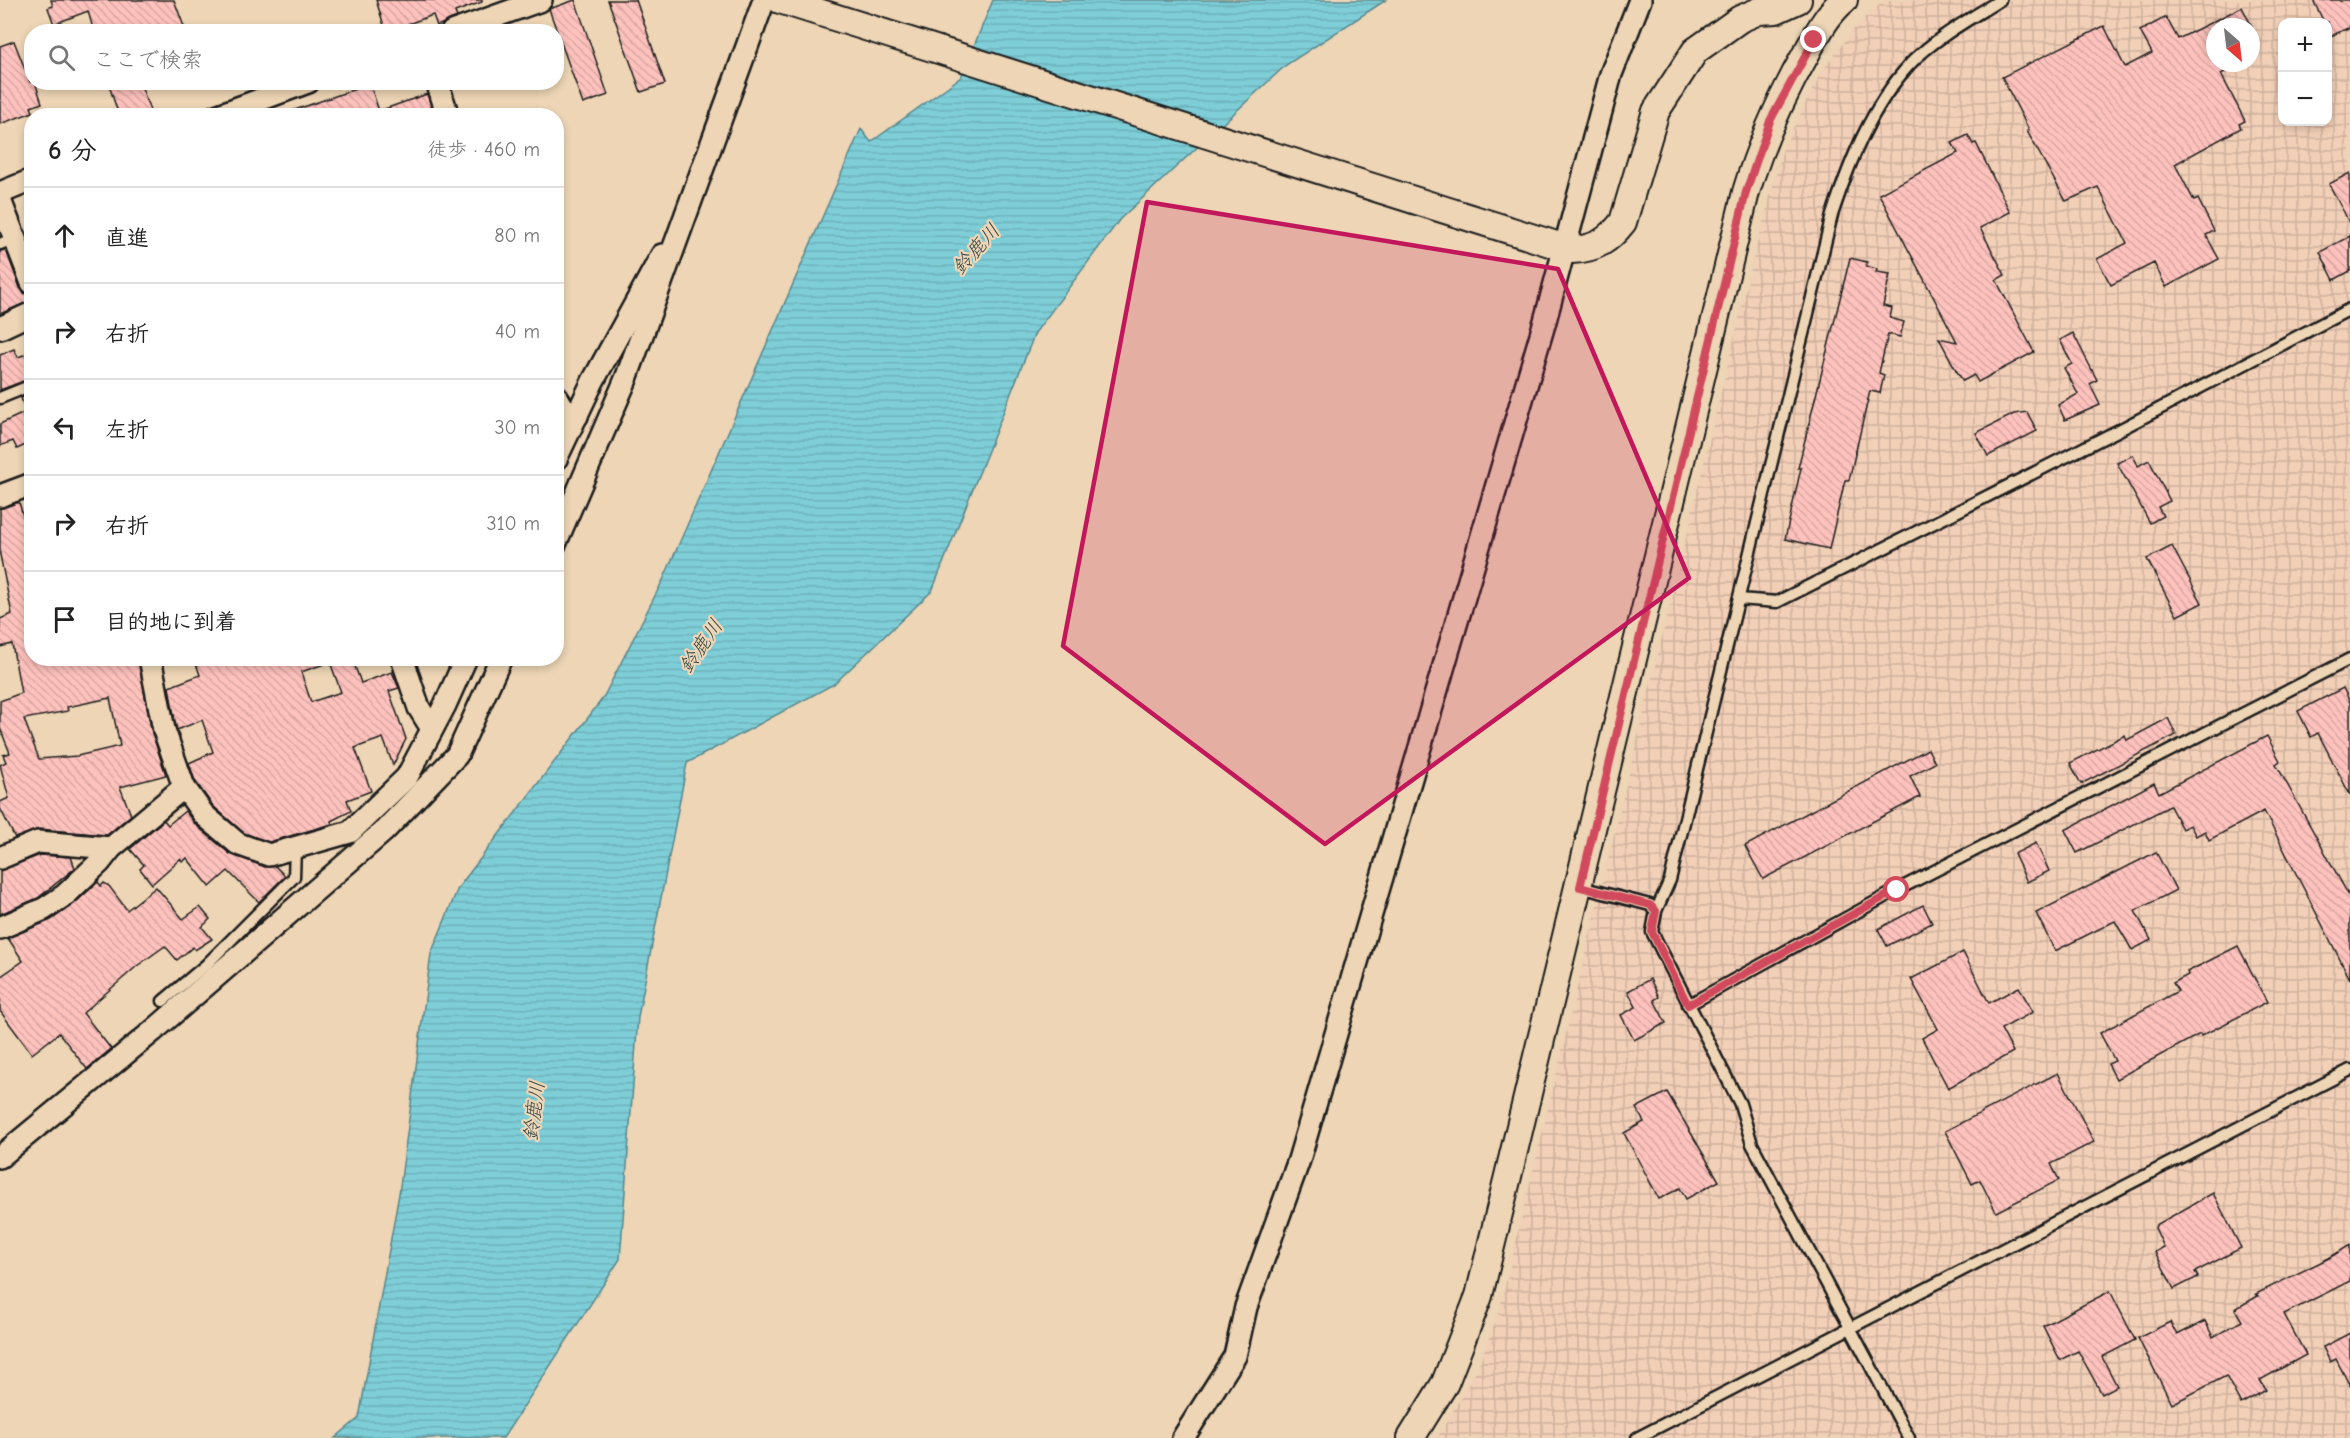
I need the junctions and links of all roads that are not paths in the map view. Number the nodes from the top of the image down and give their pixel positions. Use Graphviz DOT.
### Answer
graph roads {
  1 [pos="541,0"];
  2 [pos="776,0"];
  3 [pos="1640,0"];
  4 [pos="1798,0"];
  5 [pos="2000,0"];
  6 [pos="1835,2"];
  7 [pos="474,24"];
  8 [pos="296,90"];
  9 [pos="440,90"];
  10 [pos="272,106"];
  11 [pos="445,108"];
  12 [pos="24,183"];
  13 [pos="0,193"];
  14 [pos="0,200"];
  15 [pos="8,241"];
  16 [pos="1558,247"];
  17 [pos="675,248"];
  18 [pos="24,269"];
  19 [pos="2350,309"];
  20 [pos="24,317"];
  21 [pos="0,328"];
  22 [pos="24,388"];
  23 [pos="0,398"];
  24 [pos="564,408"];
  25 [pos="577,416"];
  26 [pos="564,443"];
  27 [pos="24,487"];
  28 [pos="0,496"];
  29 [pos="564,523"];
  30 [pos="1739,599"];
  31 [pos="2350,659"];
  32 [pos="152,666"];
  33 [pos="405,666"];
  34 [pos="462,666"];
  35 [pos="497,666"];
  36 [pos="432,729"];
  37 [pos="184,787"];
  38 [pos="111,848"];
  39 [pos="295,848"];
  40 [pos="0,858"];
  41 [pos="1588,888"];
  42 [pos="1653,908"];
  43 [pos="0,928"];
  44 [pos="163,1001"];
  45 [pos="1688,1005"];
  46 [pos="2350,1070"];
  47 [pos="0,1157"];
  48 [pos="1850,1327"];
  49 [pos="1183,1438"];
  50 [pos="1410,1438"];
  51 [pos="1637,1438"];
  52 [pos="1909,1438"];
  1 -- 7 [label="street"];
  2 -- 16 [label="street"];
  2 -- 17 [label="street"];
  3 -- 16 [label="street"];
  4 -- 16 [label="street"];
  5 -- 30 [label="lane"];
  6 -- 41 [label="street"];
  8 -- 10 [label="street"];
  9 -- 11 [label="street"];
  12 -- 13 [label="street"];
  14 -- 15 [label="street"];
  15 -- 18 [label="street"];
  16 -- 49 [label="street"];
  17 -- 25 [label="street"];
  17 -- 29 [label="street"];
  19 -- 30 [label="lane"];
  20 -- 21 [label="street"];
  22 -- 23 [label="lane"];
  24 -- 25 [label="street"];
  25 -- 26 [label="street"];
  27 -- 28 [label="street"];
  30 -- 42 [label="lane"];
  31 -- 45 [label="lane"];
  32 -- 37 [label="street"];
  33 -- 36 [label="street"];
  34 -- 36 [label="street"];
  35 -- 47 [label="street"];
  36 -- 39 [label="street"];
  37 -- 38 [label="street"];
  37 -- 39 [label="street"];
  38 -- 40 [label="street"];
  38 -- 43 [label="street"];
  39 -- 44 [label="lane"];
  41 -- 42 [label="lane"];
  41 -- 50 [label="street"];
  42 -- 45 [label="lane"];
  45 -- 48 [label="lane"];
  46 -- 48 [label="lane"];
  48 -- 51 [label="lane"];
  48 -- 52 [label="lane"];
}
